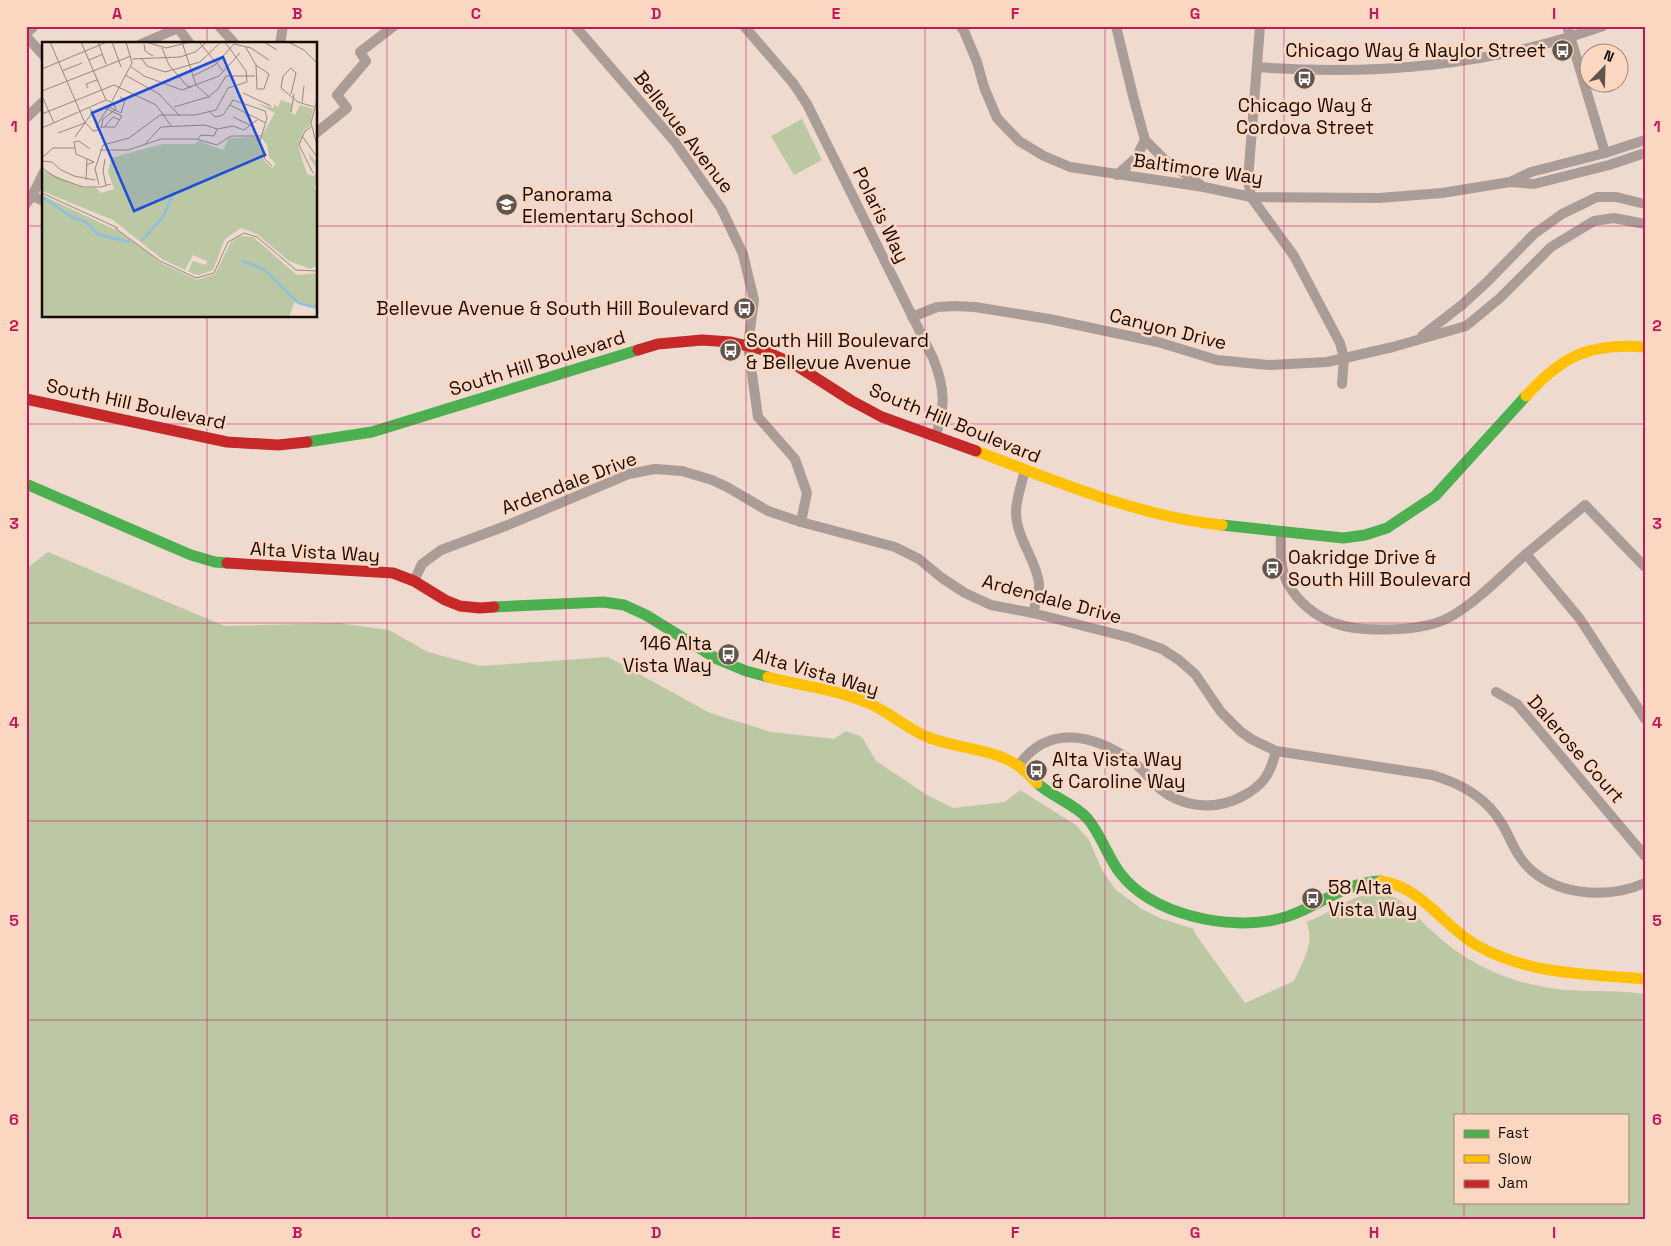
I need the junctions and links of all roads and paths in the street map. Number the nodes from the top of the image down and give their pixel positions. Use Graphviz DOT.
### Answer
graph roads {
  1 [pos="34,26"];
  2 [pos="219,26"];
  3 [pos="283,26"];
  4 [pos="394,26"];
  5 [pos="575,26"];
  6 [pos="744,26"];
  7 [pos="960,26"];
  8 [pos="1116,26"];
  9 [pos="1260,26"];
  10 [pos="1567,26"];
  11 [pos="1603,26"];
  12 [pos="185,29"];
  13 [pos="26,35"];
  14 [pos="1570,37"];
  15 [pos="146,42"];
  16 [pos="189,42"];
  17 [pos="232,42"];
  18 [pos="280,42"];
  19 [pos="42,54"];
  20 [pos="1257,67"];
  21 [pos="42,103"];
  22 [pos="26,118"];
  23 [pos="318,131"];
  24 [pos="1145,140"];
  25 [pos="1645,140"];
  26 [pos="1605,153"];
  27 [pos="1645,153"];
  28 [pos="1117,175"];
  29 [pos="42,176"];
  30 [pos="1510,182"];
  31 [pos="1204,187"];
  32 [pos="1251,197"];
  33 [pos="29,200"];
  34 [pos="42,201"];
  35 [pos="1645,204"];
  36 [pos="1645,224"];
  37 [pos="912,317"];
  38 [pos="1417,340"];
  39 [pos="748,346"];
  40 [pos="1645,347"];
  41 [pos="1344,358"];
  42 [pos="1342,384"];
  43 [pos="26,399"];
  44 [pos="935,437"];
  45 [pos="1024,470"];
  46 [pos="26,484"];
  47 [pos="801,522"];
  48 [pos="1282,532"];
  49 [pos="1526,554"];
  50 [pos="1645,567"];
  51 [pos="414,581"];
  52 [pos="1034,613"];
  53 [pos="1496,692"];
  54 [pos="1645,719"];
  55 [pos="1276,751"];
  56 [pos="1018,766"];
  57 [pos="1645,856"];
  58 [pos="1645,882"];
  59 [pos="1645,979"];
  1 -- 13 [label="street"];
  2 -- 17 [label="street"];
  3 -- 18 [label="street"];
  4 -- 23 [label="street"];
  5 -- 39 [label="street, Bellevue Avenue"];
  6 -- 37 [label="street, Polaris Way"];
  7 -- 28 [label="street, Baltimore Way"];
  8 -- 24 [label="street"];
  9 -- 20 [label="street"];
  10 -- 14 [label="street"];
  11 -- 14 [label="street"];
  12 -- 15 [label="street"];
  12 -- 16 [label="street"];
  13 -- 19 [label="street"];
  14 -- 20 [label="street"];
  14 -- 26 [label="street"];
  20 -- 32 [label="street"];
  21 -- 22 [label="street"];
  24 -- 28 [label="street"];
  24 -- 31 [label="street"];
  25 -- 26 [label="street, Baltimore Way"];
  26 -- 30 [label="street, Baltimore Way"];
  27 -- 30 [label="street, Baltimore Way"];
  28 -- 31 [label="street, Baltimore Way"];
  29 -- 33 [label="street"];
  30 -- 32 [label="street, Baltimore Way"];
  31 -- 32 [label="street, Baltimore Way"];
  32 -- 41 [label="street"];
  33 -- 34 [label="street"];
  35 -- 38 [label="street, Canyon Drive"];
  36 -- 38 [label="street, Canyon Drive"];
  37 -- 41 [label="street, Canyon Drive"];
  37 -- 44 [label="street, Polaris Way"];
  38 -- 41 [label="street, Canyon Drive"];
  39 -- 43 [label="street, South Hill Boulevard"];
  39 -- 44 [label="street, South Hill Boulevard"];
  39 -- 47 [label="street, Bellevue Avenue"];
  40 -- 48 [label="street, South Hill Boulevard"];
  41 -- 42 [label="street"];
  44 -- 45 [label="street, South Hill Boulevard"];
  45 -- 48 [label="street, South Hill Boulevard"];
  45 -- 52 [label="street"];
  46 -- 51 [label="street, Alta Vista Way"];
  47 -- 51 [label="street, Ardendale Drive"];
  47 -- 52 [label="street, Ardendale Drive"];
  48 -- 49 [label="street"];
  49 -- 50 [label="street"];
  49 -- 54 [label="street"];
  51 -- 56 [label="street, Alta Vista Way"];
  52 -- 55 [label="street, Ardendale Drive"];
  53 -- 57 [label="street, Dalerose Court"];
  55 -- 56 [label="street"];
  55 -- 58 [label="street, Ardendale Drive"];
  56 -- 59 [label="street, Alta Vista Way"];
}
